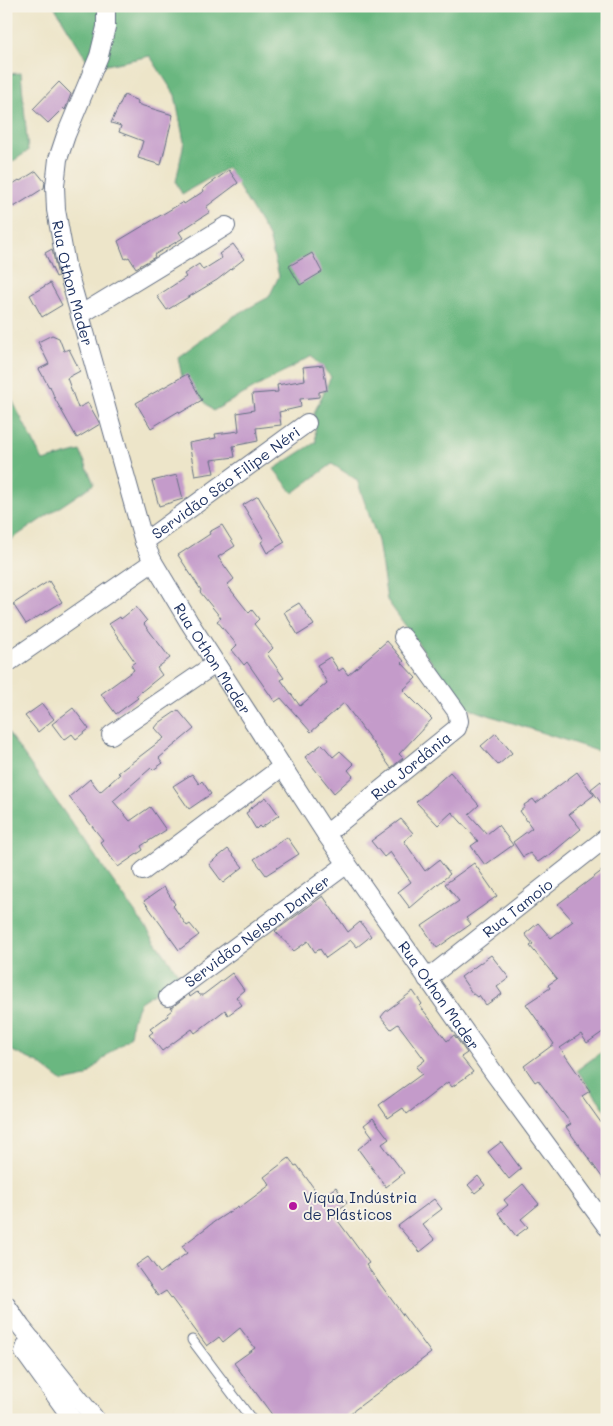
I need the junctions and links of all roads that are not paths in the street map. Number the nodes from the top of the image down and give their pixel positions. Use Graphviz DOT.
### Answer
graph roads {
  1 [pos="106,6"];
  2 [pos="226,226"];
  3 [pos="80,315"];
  4 [pos="307,423"];
  5 [pos="144,542"];
  6 [pos="153,562"];
  7 [pos="403,637"];
  8 [pos="6,664"];
  9 [pos="216,664"];
  10 [pos="111,734"];
  11 [pos="282,766"];
  12 [pos="326,834"];
  13 [pos="607,837"];
  14 [pos="347,864"];
  15 [pos="143,871"];
  16 [pos="427,979"];
  17 [pos="168,997"];
  18 [pos="607,1228"];
  19 [pos="6,1304"];
  20 [pos="32,1340"];
  21 [pos="192,1340"];
  22 [pos="73,1420"];
  23 [pos="96,1420"];
  24 [pos="252,1420"];
  1 -- 3 [label="street, Rua Othon Mader"];
  2 -- 3 [label="street"];
  3 -- 5 [label="street, Rua Othon Mader"];
  4 -- 5 [label="street, Servidão São Filipe Néri"];
  5 -- 6 [label="street, Rua Othon Mader"];
  6 -- 8 [label="street"];
  6 -- 9 [label="street, Rua Othon Mader"];
  7 -- 12 [label="street, Rua Jordânia"];
  9 -- 10 [label="street"];
  9 -- 11 [label="street, Rua Othon Mader"];
  11 -- 12 [label="street, Rua Othon Mader"];
  11 -- 15 [label="street"];
  12 -- 14 [label="street, Rua Othon Mader"];
  13 -- 16 [label="street, Rua Tamoio"];
  14 -- 16 [label="street, Rua Othon Mader"];
  14 -- 17 [label="street, Servidão Nelson Danker"];
  16 -- 18 [label="street, Rua Othon Mader"];
  19 -- 20 [label="street"];
  20 -- 22 [label="street"];
  20 -- 23 [label="street"];
  21 -- 24 [label="lane"];
}
